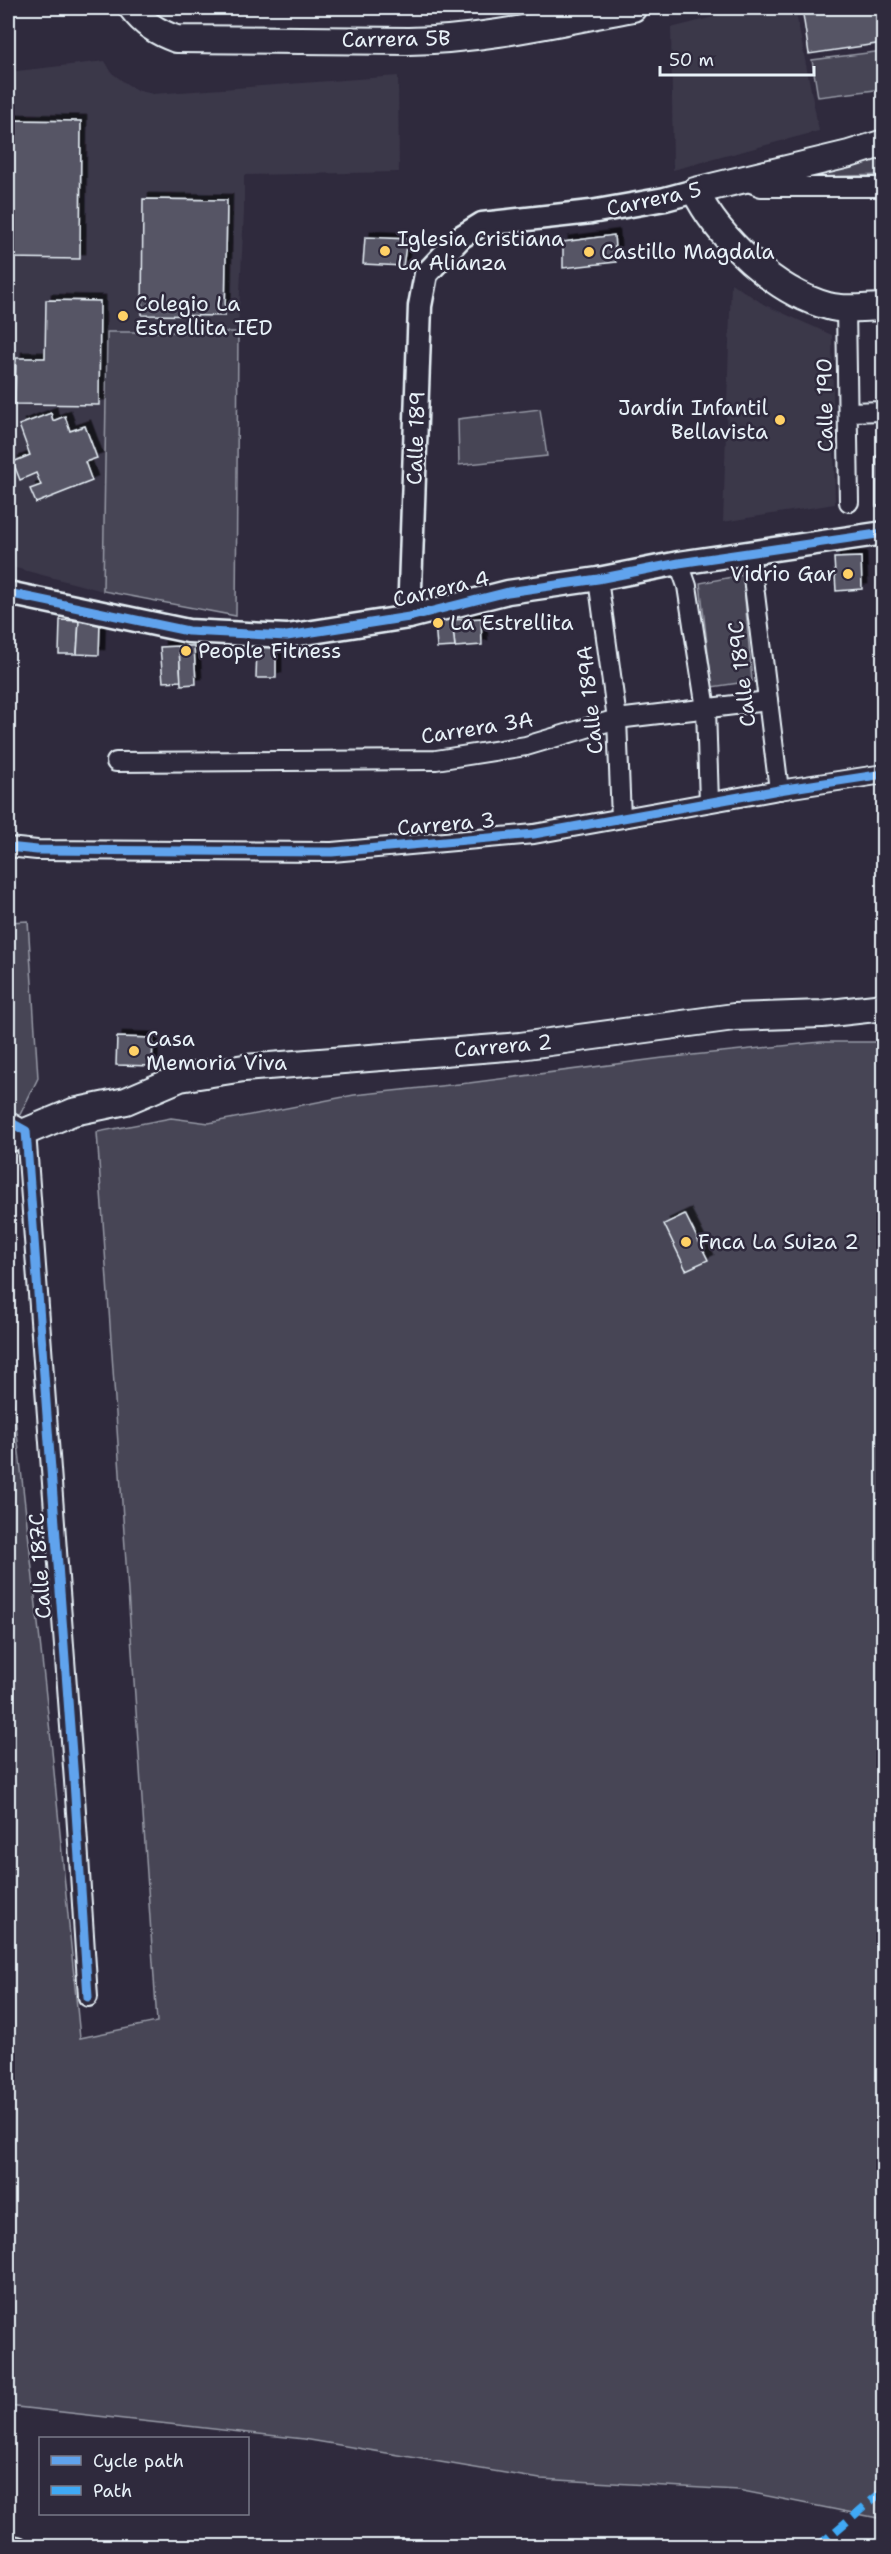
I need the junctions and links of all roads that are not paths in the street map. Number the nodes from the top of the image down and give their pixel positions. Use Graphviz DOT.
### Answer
graph roads {
  1 [pos="132,8"];
  2 [pos="633,8"];
  3 [pos="884,143"];
  4 [pos="741,180"];
  5 [pos="884,187"];
  6 [pos="695,191"];
  7 [pos="435,265"];
  8 [pos="884,307"];
  9 [pos="846,308"];
  10 [pos="884,411"];
  11 [pos="848,412"];
  12 [pos="849,502"];
  13 [pos="884,533"];
  14 [pos="750,554"];
  15 [pos="680,563"];
  16 [pos="598,579"];
  17 [pos="8,593"];
  18 [pos="410,616"];
  19 [pos="768,701"];
  20 [pos="706,709"];
  21 [pos="617,719"];
  22 [pos="116,762"];
  23 [pos="884,774"];
  24 [pos="778,790"];
  25 [pos="709,802"];
  26 [pos="621,818"];
  27 [pos="8,847"];
  28 [pos="884,1007"];
  29 [pos="14,1131"];
  30 [pos="88,1997"];
  31 [pos="8,2544"];
  32 [pos="18,2547"];
  1 -- 2 [label="main road, Carrera 5B"];
  3 -- 4 [label="main road, Carrera 5"];
  4 -- 5 [label="street"];
  4 -- 6 [label="main road, Carrera 5"];
  6 -- 7 [label="street, Carrera 5"];
  6 -- 9 [label="main road"];
  7 -- 18 [label="street, Calle 189"];
  8 -- 9 [label="main road"];
  9 -- 11 [label="street, Calle 190"];
  10 -- 11 [label="street"];
  11 -- 12 [label="street, Calle 190"];
  13 -- 14 [label="street, Carrera 4"];
  14 -- 15 [label="street, Carrera 4"];
  14 -- 19 [label="street, Calle 189C"];
  15 -- 16 [label="street, Carrera 4"];
  15 -- 20 [label="street"];
  16 -- 18 [label="street, Carrera 4"];
  16 -- 21 [label="street, Calle 189A"];
  17 -- 18 [label="street, Carrera 4"];
  19 -- 20 [label="street, Carrera 3A"];
  19 -- 24 [label="street, Calle 189C"];
  20 -- 21 [label="street, Carrera 3A"];
  20 -- 25 [label="street"];
  21 -- 22 [label="street, Carrera 3A"];
  21 -- 26 [label="street, Calle 189A"];
  23 -- 24 [label="street, Carrera 3"];
  24 -- 25 [label="street, Carrera 3"];
  25 -- 26 [label="street, Carrera 3"];
  26 -- 27 [label="street, Carrera 3"];
  28 -- 29 [label="main road, Carrera 2"];
  29 -- 30 [label="street, Calle 187C"];
  31 -- 32 [label="street"];
}
